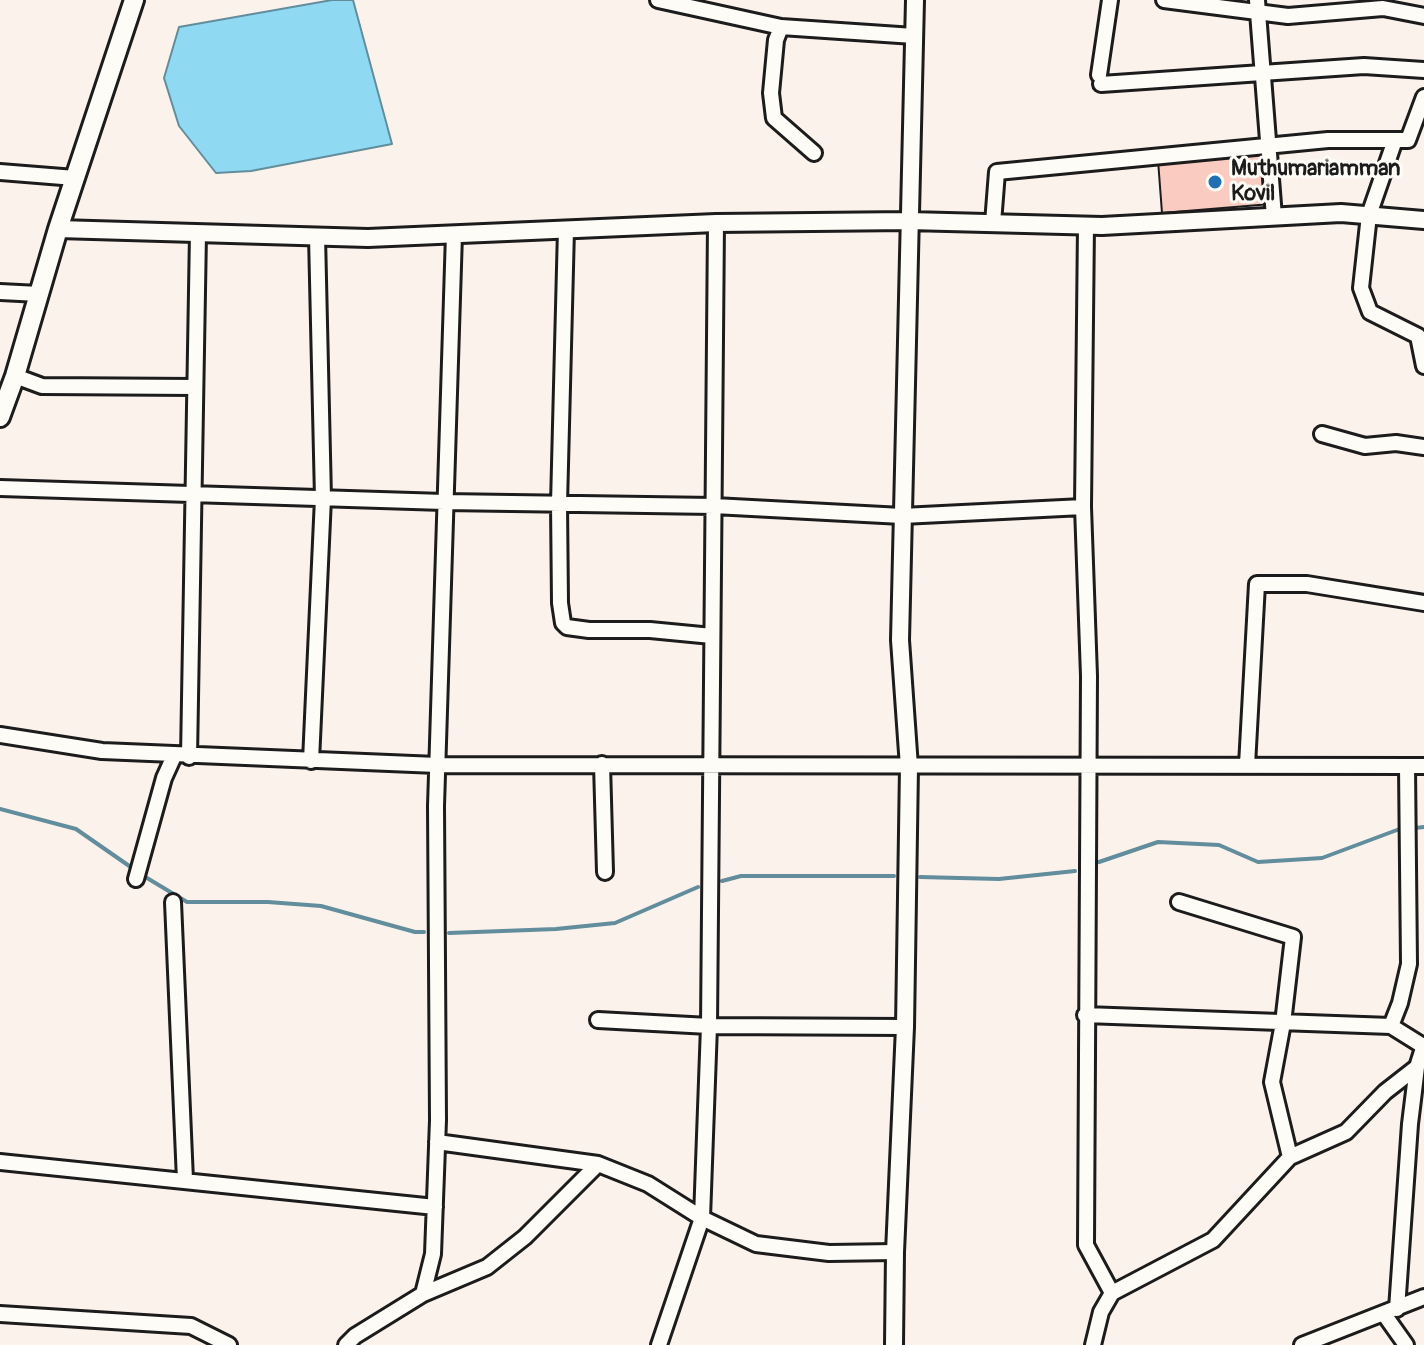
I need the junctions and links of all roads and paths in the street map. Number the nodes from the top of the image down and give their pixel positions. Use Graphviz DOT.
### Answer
graph roads {
  1 [pos="134,0"];
  2 [pos="658,0"];
  3 [pos="915,0"];
  4 [pos="1110,0"];
  5 [pos="1164,0"];
  6 [pos="1256,6"];
  7 [pos="725,7"];
  8 [pos="1424,16"];
  9 [pos="781,27"];
  10 [pos="914,36"];
  11 [pos="1424,70"];
  12 [pos="1261,73"];
  13 [pos="1424,97"];
  14 [pos="1395,140"];
  15 [pos="1267,145"];
  16 [pos="814,153"];
  17 [pos="0,172"];
  18 [pos="75,178"];
  19 [pos="1369,215"];
  20 [pos="1274,217"];
  21 [pos="1424,220"];
  22 [pos="909,221"];
  23 [pos="716,223"];
  24 [pos="993,223"];
  25 [pos="1086,225"];
  26 [pos="58,229"];
  27 [pos="566,229"];
  28 [pos="198,233"];
  29 [pos="454,234"];
  30 [pos="317,236"];
  31 [pos="0,292"];
  32 [pos="39,294"];
  33 [pos="1424,366"];
  34 [pos="15,376"];
  35 [pos="195,387"];
  36 [pos="0,415"];
  37 [pos="1322,434"];
  38 [pos="1424,447"];
  39 [pos="0,488"];
  40 [pos="193,494"];
  41 [pos="323,498"];
  42 [pos="444,502"];
  43 [pos="559,504"];
  44 [pos="714,506"];
  45 [pos="1083,507"];
  46 [pos="902,516"];
  47 [pos="1424,603"];
  48 [pos="712,636"];
  49 [pos="0,735"];
  50 [pos="182,756"];
  51 [pos="311,761"];
  52 [pos="602,764"];
  53 [pos="710,764"];
  54 [pos="437,765"];
  55 [pos="1087,765"];
  56 [pos="1247,765"];
  57 [pos="1407,766"];
  58 [pos="1424,766"];
  59 [pos="909,767"];
  60 [pos="605,872"];
  61 [pos="136,879"];
  62 [pos="173,902"];
  63 [pos="1179,902"];
  64 [pos="1086,1015"];
  65 [pos="598,1020"];
  66 [pos="1283,1023"];
  67 [pos="709,1026"];
  68 [pos="1391,1026"];
  69 [pos="905,1027"];
  70 [pos="1423,1046"];
  71 [pos="1417,1067"];
  72 [pos="437,1142"];
  73 [pos="1290,1157"];
  74 [pos="0,1162"];
  75 [pos="598,1164"];
  76 [pos="185,1180"];
  77 [pos="435,1207"];
  78 [pos="702,1218"];
  79 [pos="895,1252"];
  80 [pos="1112,1293"];
  81 [pos="423,1294"];
  82 [pos="1424,1297"];
  83 [pos="1391,1312"];
  84 [pos="0,1314"];
  85 [pos="229,1345"];
  86 [pos="346,1345"];
  87 [pos="659,1345"];
  88 [pos="894,1345"];
  89 [pos="1093,1345"];
  90 [pos="1302,1345"];
  91 [pos="1406,1345"];
  1 -- 18 [label="main road"];
  2 -- 7 [label="street"];
  3 -- 10 [label="street"];
  4 -- 12 [label="street"];
  5 -- 6 [label="street"];
  6 -- 8 [label="street"];
  6 -- 12 [label="street"];
  7 -- 9 [label="street"];
  9 -- 10 [label="street"];
  9 -- 16 [label="street"];
  10 -- 22 [label="street"];
  11 -- 12 [label="street"];
  12 -- 15 [label="street"];
  13 -- 14 [label="street"];
  14 -- 15 [label="street"];
  14 -- 19 [label="street"];
  15 -- 20 [label="street"];
  15 -- 24 [label="street"];
  17 -- 18 [label="street"];
  18 -- 26 [label="main road"];
  19 -- 20 [label="street"];
  19 -- 21 [label="street"];
  19 -- 33 [label="street"];
  20 -- 25 [label="street"];
  22 -- 23 [label="street"];
  22 -- 24 [label="street"];
  22 -- 46 [label="street"];
  23 -- 27 [label="street"];
  23 -- 44 [label="street"];
  24 -- 25 [label="street"];
  25 -- 45 [label="street"];
  26 -- 28 [label="street"];
  26 -- 32 [label="main road"];
  27 -- 29 [label="street"];
  27 -- 43 [label="street"];
  28 -- 30 [label="street"];
  28 -- 35 [label="street"];
  29 -- 30 [label="street"];
  29 -- 42 [label="street"];
  30 -- 41 [label="street"];
  31 -- 32 [label="street"];
  32 -- 34 [label="main road"];
  34 -- 35 [label="street"];
  34 -- 36 [label="main road"];
  35 -- 40 [label="street"];
  37 -- 38 [label="street"];
  39 -- 40 [label="street"];
  40 -- 41 [label="street"];
  40 -- 50 [label="street"];
  41 -- 42 [label="street"];
  41 -- 51 [label="street"];
  42 -- 43 [label="street"];
  42 -- 54 [label="street"];
  43 -- 44 [label="street"];
  43 -- 48 [label="street"];
  44 -- 46 [label="street"];
  44 -- 48 [label="street"];
  45 -- 46 [label="street"];
  45 -- 55 [label="street"];
  46 -- 59 [label="street"];
  47 -- 56 [label="street"];
  48 -- 53 [label="street"];
  49 -- 50 [label="street"];
  50 -- 51 [label="street"];
  50 -- 61 [label="street"];
  51 -- 54 [label="street"];
  52 -- 53 [label="street"];
  52 -- 54 [label="street"];
  52 -- 60 [label="street"];
  53 -- 59 [label="street"];
  53 -- 67 [label="street"];
  54 -- 72 [label="street"];
  55 -- 56 [label="street"];
  55 -- 59 [label="street"];
  55 -- 64 [label="street"];
  56 -- 57 [label="street"];
  57 -- 58 [label="street"];
  57 -- 68 [label="street"];
  59 -- 69 [label="street"];
  62 -- 76 [label="street"];
  63 -- 66 [label="street"];
  64 -- 66 [label="street"];
  64 -- 80 [label="street"];
  65 -- 67 [label="street"];
  66 -- 68 [label="street"];
  66 -- 73 [label="street"];
  67 -- 69 [label="street"];
  67 -- 78 [label="street"];
  68 -- 70 [label="street"];
  69 -- 79 [label="street"];
  70 -- 71 [label="street"];
  71 -- 73 [label="street"];
  71 -- 83 [label="street"];
  72 -- 75 [label="street"];
  72 -- 77 [label="street"];
  73 -- 80 [label="street"];
  74 -- 76 [label="street"];
  75 -- 78 [label="street"];
  75 -- 81 [label="street"];
  76 -- 77 [label="street"];
  77 -- 81 [label="street"];
  78 -- 79 [label="street"];
  78 -- 87 [label="street"];
  79 -- 88 [label="street"];
  80 -- 89 [label="street"];
  81 -- 86 [label="street"];
  82 -- 83 [label="street"];
  83 -- 90 [label="street"];
  83 -- 91 [label="street"];
  84 -- 85 [label="street"];
}
